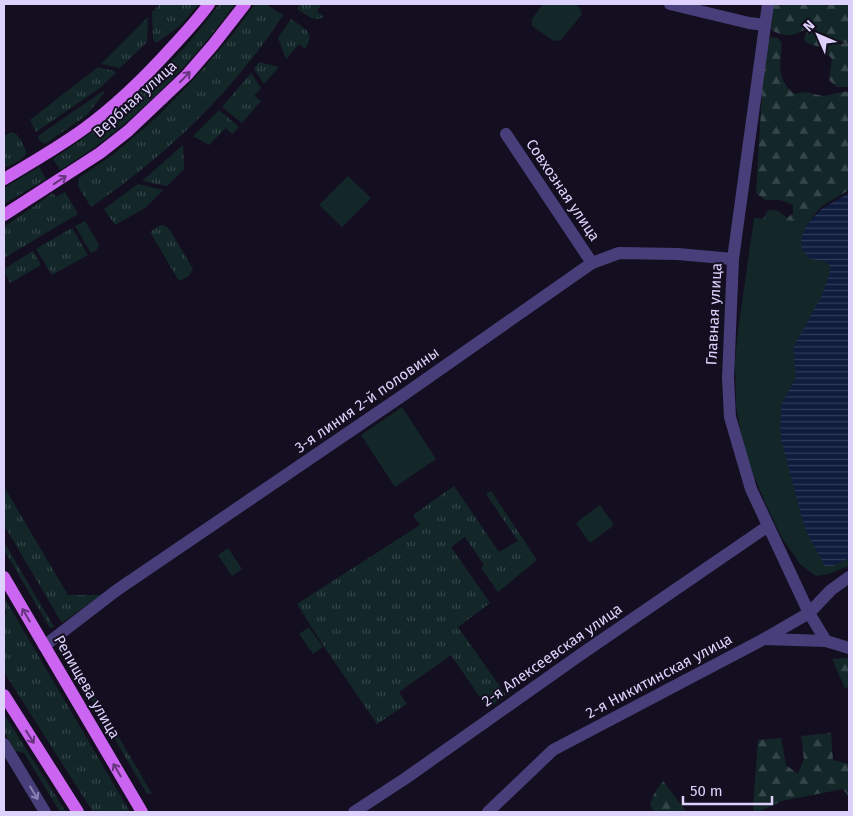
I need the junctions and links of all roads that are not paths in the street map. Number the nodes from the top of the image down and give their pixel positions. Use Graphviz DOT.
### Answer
graph roads {
  1 [pos="209,4"];
  2 [pos="245,4"];
  3 [pos="670,4"];
  4 [pos="768,4"];
  5 [pos="766,25"];
  6 [pos="506,134"];
  7 [pos="4,179"];
  8 [pos="4,215"];
  9 [pos="733,259"];
  10 [pos="592,263"];
  11 [pos="768,526"];
  12 [pos="4,578"];
  13 [pos="848,578"];
  14 [pos="809,613"];
  15 [pos="764,639"];
  16 [pos="826,641"];
  17 [pos="44,646"];
  18 [pos="849,648"];
  19 [pos="4,696"];
  20 [pos="4,744"];
  21 [pos="45,812"];
  22 [pos="78,812"];
  23 [pos="142,812"];
  24 [pos="354,812"];
  25 [pos="488,812"];
  1 -- 7 [label="main road, Вербная улица"];
  8 -- 2 [label="main road, Вербная улица, one-way"];
  3 -- 5 [label="street"];
  4 -- 5 [label="street, Главная улица"];
  5 -- 9 [label="street, Главная улица"];
  6 -- 10 [label="street, Совхозная улица"];
  9 -- 10 [label="street, 3-я линия 2-й половины"];
  9 -- 11 [label="street, Главная улица"];
  10 -- 17 [label="street, 3-я линия 2-й половины"];
  11 -- 14 [label="street, Главная улица"];
  11 -- 24 [label="street, 2-я Алексеевская улица"];
  17 -- 12 [label="main road, Репищева улица, one-way"];
  13 -- 14 [label="street, 2-я Никитинская улица"];
  14 -- 15 [label="street, 2-я Никитинская улица"];
  14 -- 16 [label="street"];
  15 -- 16 [label="street"];
  15 -- 25 [label="street, 2-я Никитинская улица"];
  16 -- 18 [label="street"];
  23 -- 17 [label="main road, Репищева улица, one-way"];
  19 -- 22 [label="main road, one-way"];
  20 -- 21 [label="street, one-way"];
}
